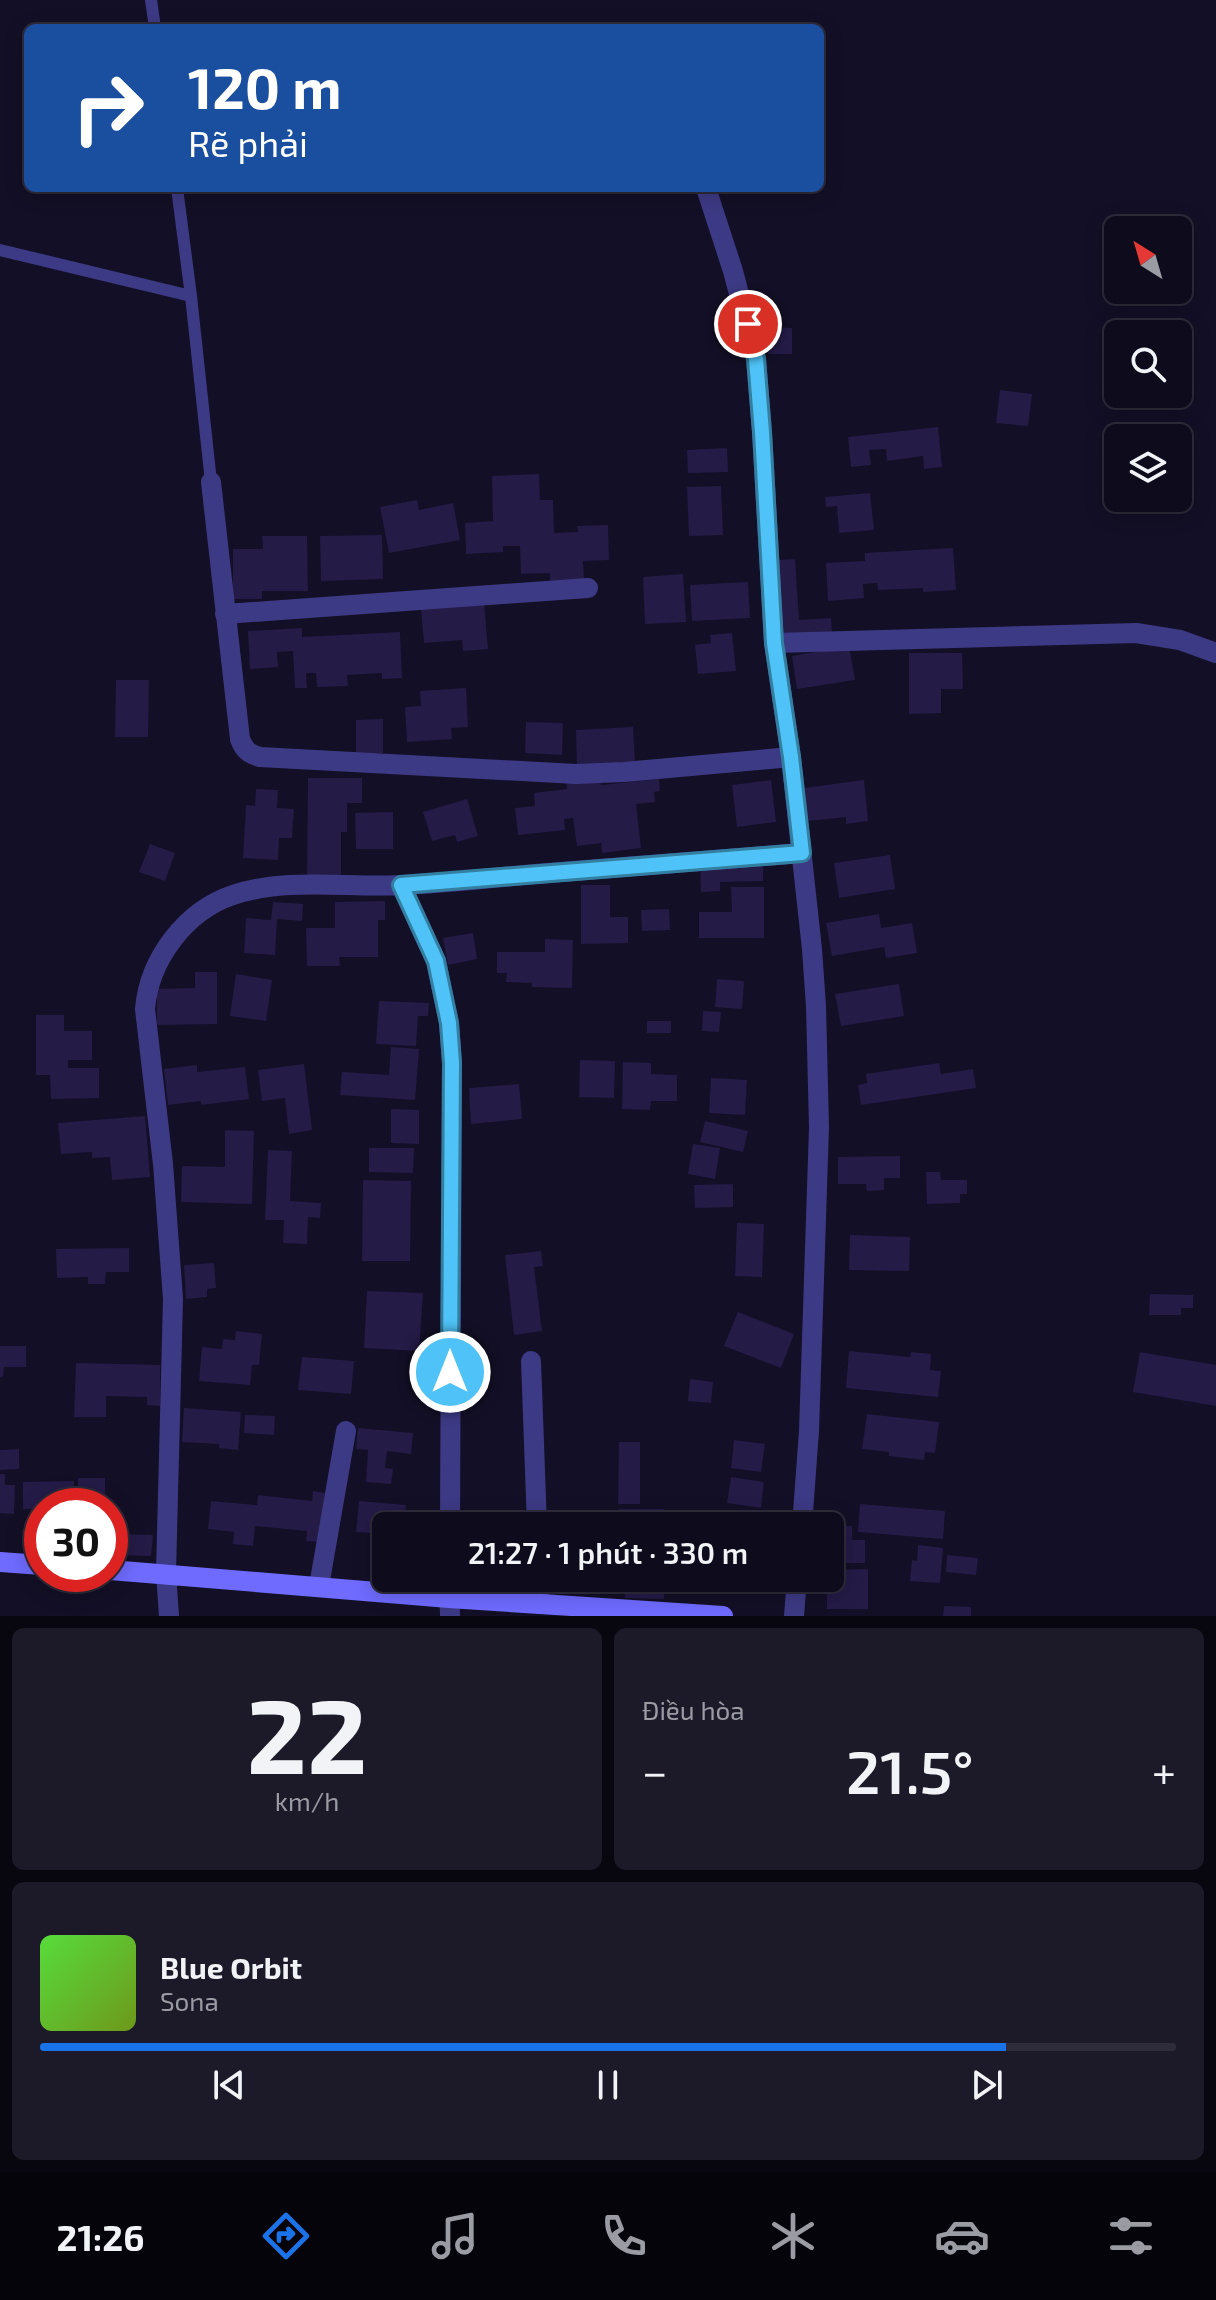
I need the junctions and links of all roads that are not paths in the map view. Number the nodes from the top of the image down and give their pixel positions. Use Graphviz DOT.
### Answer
graph roads {
  1 [pos="151,0"];
  2 [pos="154,24"];
  3 [pos="178,192"];
  4 [pos="707,192"];
  5 [pos="0,250"];
  6 [pos="191,296"];
  7 [pos="211,482"];
  8 [pos="588,588"];
  9 [pos="225,614"];
  10 [pos="774,643"];
  11 [pos="1216,653"];
  12 [pos="791,757"];
  13 [pos="802,853"];
  14 [pos="401,885"];
  15 [pos="531,1361"];
  16 [pos="346,1431"];
  17 [pos="450,1512"];
  18 [pos="536,1512"];
  19 [pos="803,1512"];
  20 [pos="0,1562"];
  21 [pos="24,1564"];
  22 [pos="128,1571"];
  23 [pos="166,1573"];
  24 [pos="319,1586"];
  25 [pos="539,1592"];
  26 [pos="796,1592"];
  27 [pos="450,1597"];
  28 [pos="539,1604"];
  29 [pos="169,1616"];
  30 [pos="723,1616"];
  31 [pos="794,1616"];
  1 -- 2 [label="lane"];
  3 -- 6 [label="lane"];
  4 -- 10 [label="street"];
  5 -- 6 [label="lane"];
  6 -- 7 [label="lane"];
  7 -- 9 [label="street"];
  8 -- 9 [label="street"];
  9 -- 12 [label="street"];
  10 -- 11 [label="street"];
  10 -- 12 [label="street"];
  12 -- 13 [label="street"];
  13 -- 14 [label="street"];
  13 -- 19 [label="street"];
  14 -- 17 [label="street"];
  14 -- 23 [label="street"];
  15 -- 18 [label="street"];
  16 -- 24 [label="street"];
  20 -- 21 [label="street"];
  22 -- 23 [label="street"];
  23 -- 24 [label="street"];
  23 -- 29 [label="street"];
  24 -- 27 [label="street"];
  25 -- 28 [label="street"];
  26 -- 31 [label="street"];
  27 -- 28 [label="street"];
  28 -- 30 [label="street"];
}
